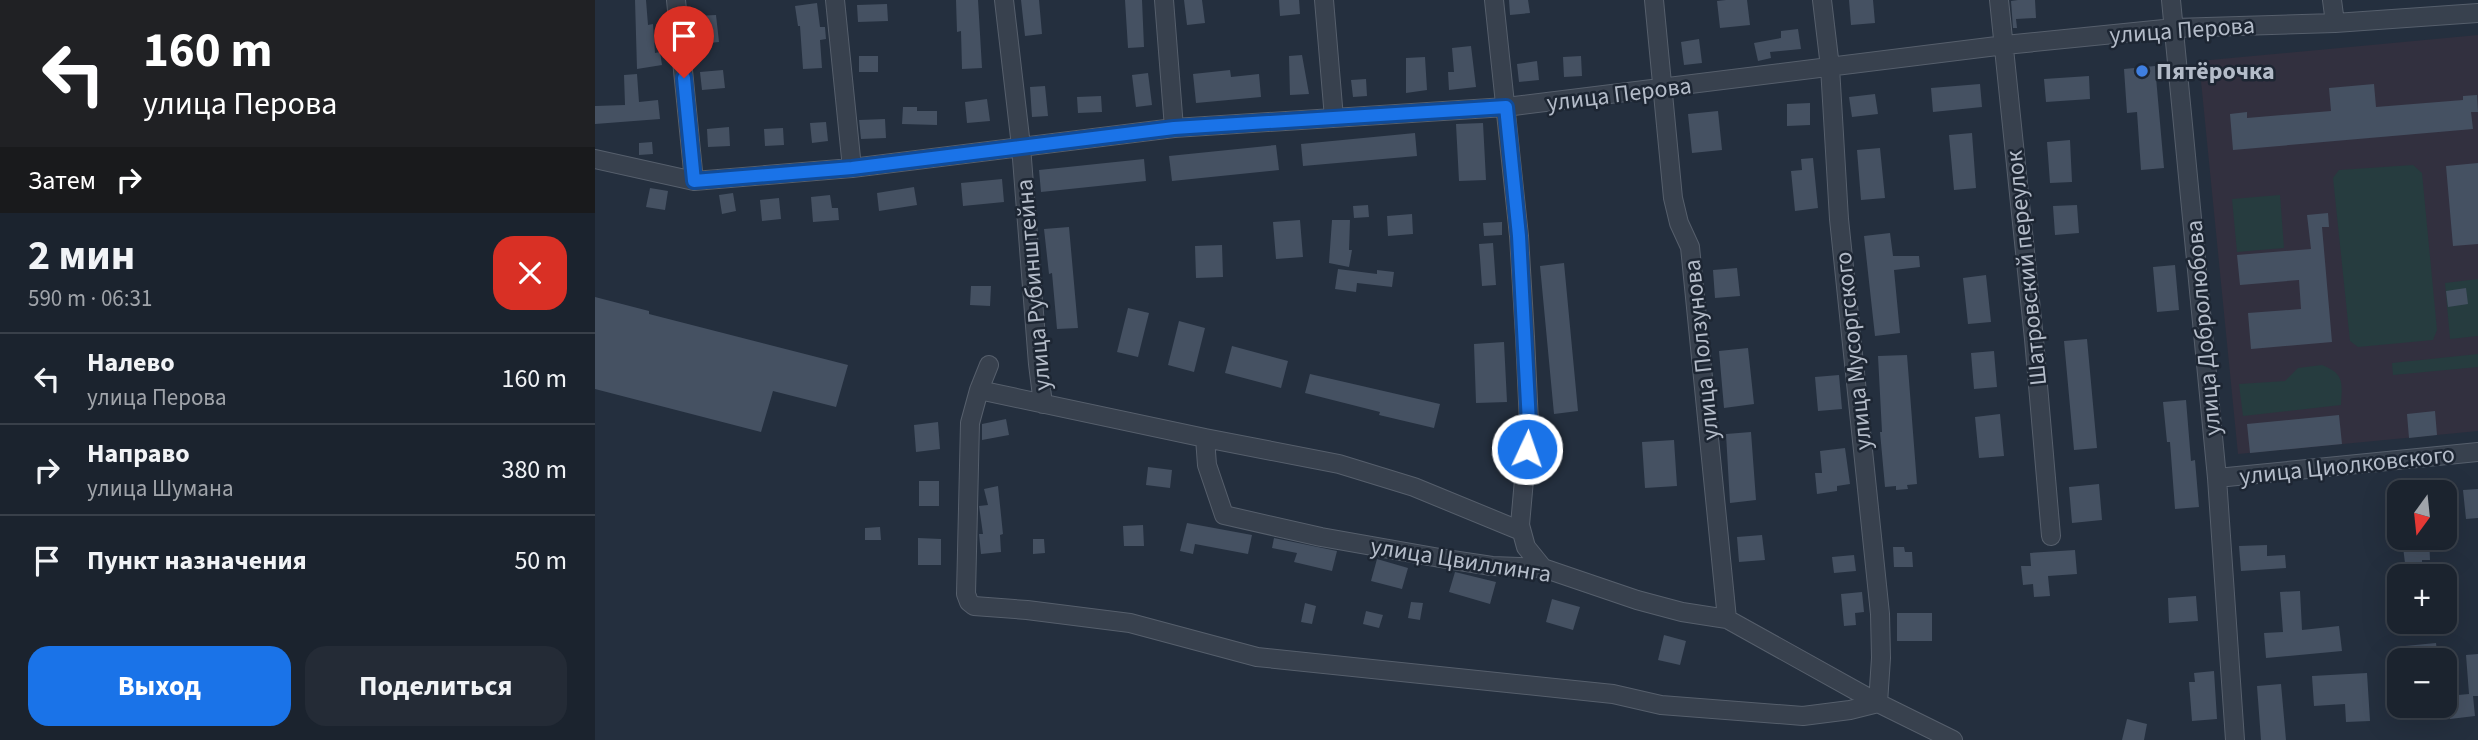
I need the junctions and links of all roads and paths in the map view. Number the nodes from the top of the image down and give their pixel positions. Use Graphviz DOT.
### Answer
graph roads {
  1 [pos="676,0"];
  2 [pos="835,0"];
  3 [pos="1004,0"];
  4 [pos="1164,0"];
  5 [pos="1324,0"];
  6 [pos="1495,0"];
  7 [pos="1654,0"];
  8 [pos="1822,0"];
  9 [pos="1999,0"];
  10 [pos="2171,0"];
  11 [pos="2332,0"];
  12 [pos="2478,13"];
  13 [pos="2335,23"];
  14 [pos="2174,28"];
  15 [pos="2005,46"];
  16 [pos="1830,66"];
  17 [pos="1663,89"];
  18 [pos="1506,107"];
  19 [pos="1334,118"];
  20 [pos="1174,128"];
  21 [pos="1021,146"];
  22 [pos="595,159"];
  23 [pos="852,168"];
  24 [pos="694,181"];
  25 [pos="989,365"];
  26 [pos="979,390"];
  27 [pos="1043,404"];
  28 [pos="1205,438"];
  29 [pos="2478,452"];
  30 [pos="2217,478"];
  31 [pos="1521,531"];
  32 [pos="2051,536"];
  33 [pos="1543,568"];
  34 [pos="1727,619"];
  35 [pos="1878,703"];
  36 [pos="1953,740"];
  37 [pos="2235,740"];
  1 -- 24 [label="street"];
  2 -- 23 [label="street"];
  3 -- 21 [label="street, улица Рубинштейна"];
  4 -- 20 [label="street"];
  5 -- 19 [label="street"];
  6 -- 18 [label="street"];
  7 -- 17 [label="street, улица Ползунова"];
  8 -- 16 [label="street, улица Мусоргского"];
  9 -- 15 [label="street, Шатровский переулок"];
  10 -- 14 [label="street, улица Добролюбова"];
  11 -- 13 [label="street"];
  12 -- 13 [label="street, улица Перова"];
  13 -- 14 [label="street, улица Перова"];
  14 -- 15 [label="street, улица Перова"];
  14 -- 30 [label="street, улица Добролюбова"];
  15 -- 16 [label="street, улица Перова"];
  15 -- 32 [label="street, Шатровский переулок"];
  16 -- 17 [label="street, улица Перова"];
  16 -- 35 [label="street, улица Мусоргского"];
  17 -- 18 [label="street, улица Перова"];
  17 -- 34 [label="street, улица Ползунова"];
  18 -- 19 [label="street, улица Перова"];
  18 -- 31 [label="street"];
  19 -- 20 [label="street, улица Перова"];
  20 -- 21 [label="street, улица Перова"];
  21 -- 23 [label="street, улица Перова"];
  21 -- 27 [label="street, улица Рубинштейна"];
  22 -- 24 [label="street, улица Перова"];
  23 -- 24 [label="street, улица Перова"];
  25 -- 26 [label="street"];
  26 -- 27 [label="street"];
  26 -- 35 [label="street"];
  27 -- 28 [label="street"];
  28 -- 31 [label="street"];
  28 -- 33 [label="street, улица Цвиллинга"];
  29 -- 30 [label="street, улица Циолковского"];
  30 -- 37 [label="street, улица Добролюбова"];
  31 -- 33 [label="street"];
  33 -- 34 [label="street, улица Цвиллинга"];
  34 -- 35 [label="street, улица Цвиллинга"];
  35 -- 36 [label="street, улица Цвиллинга"];
}
